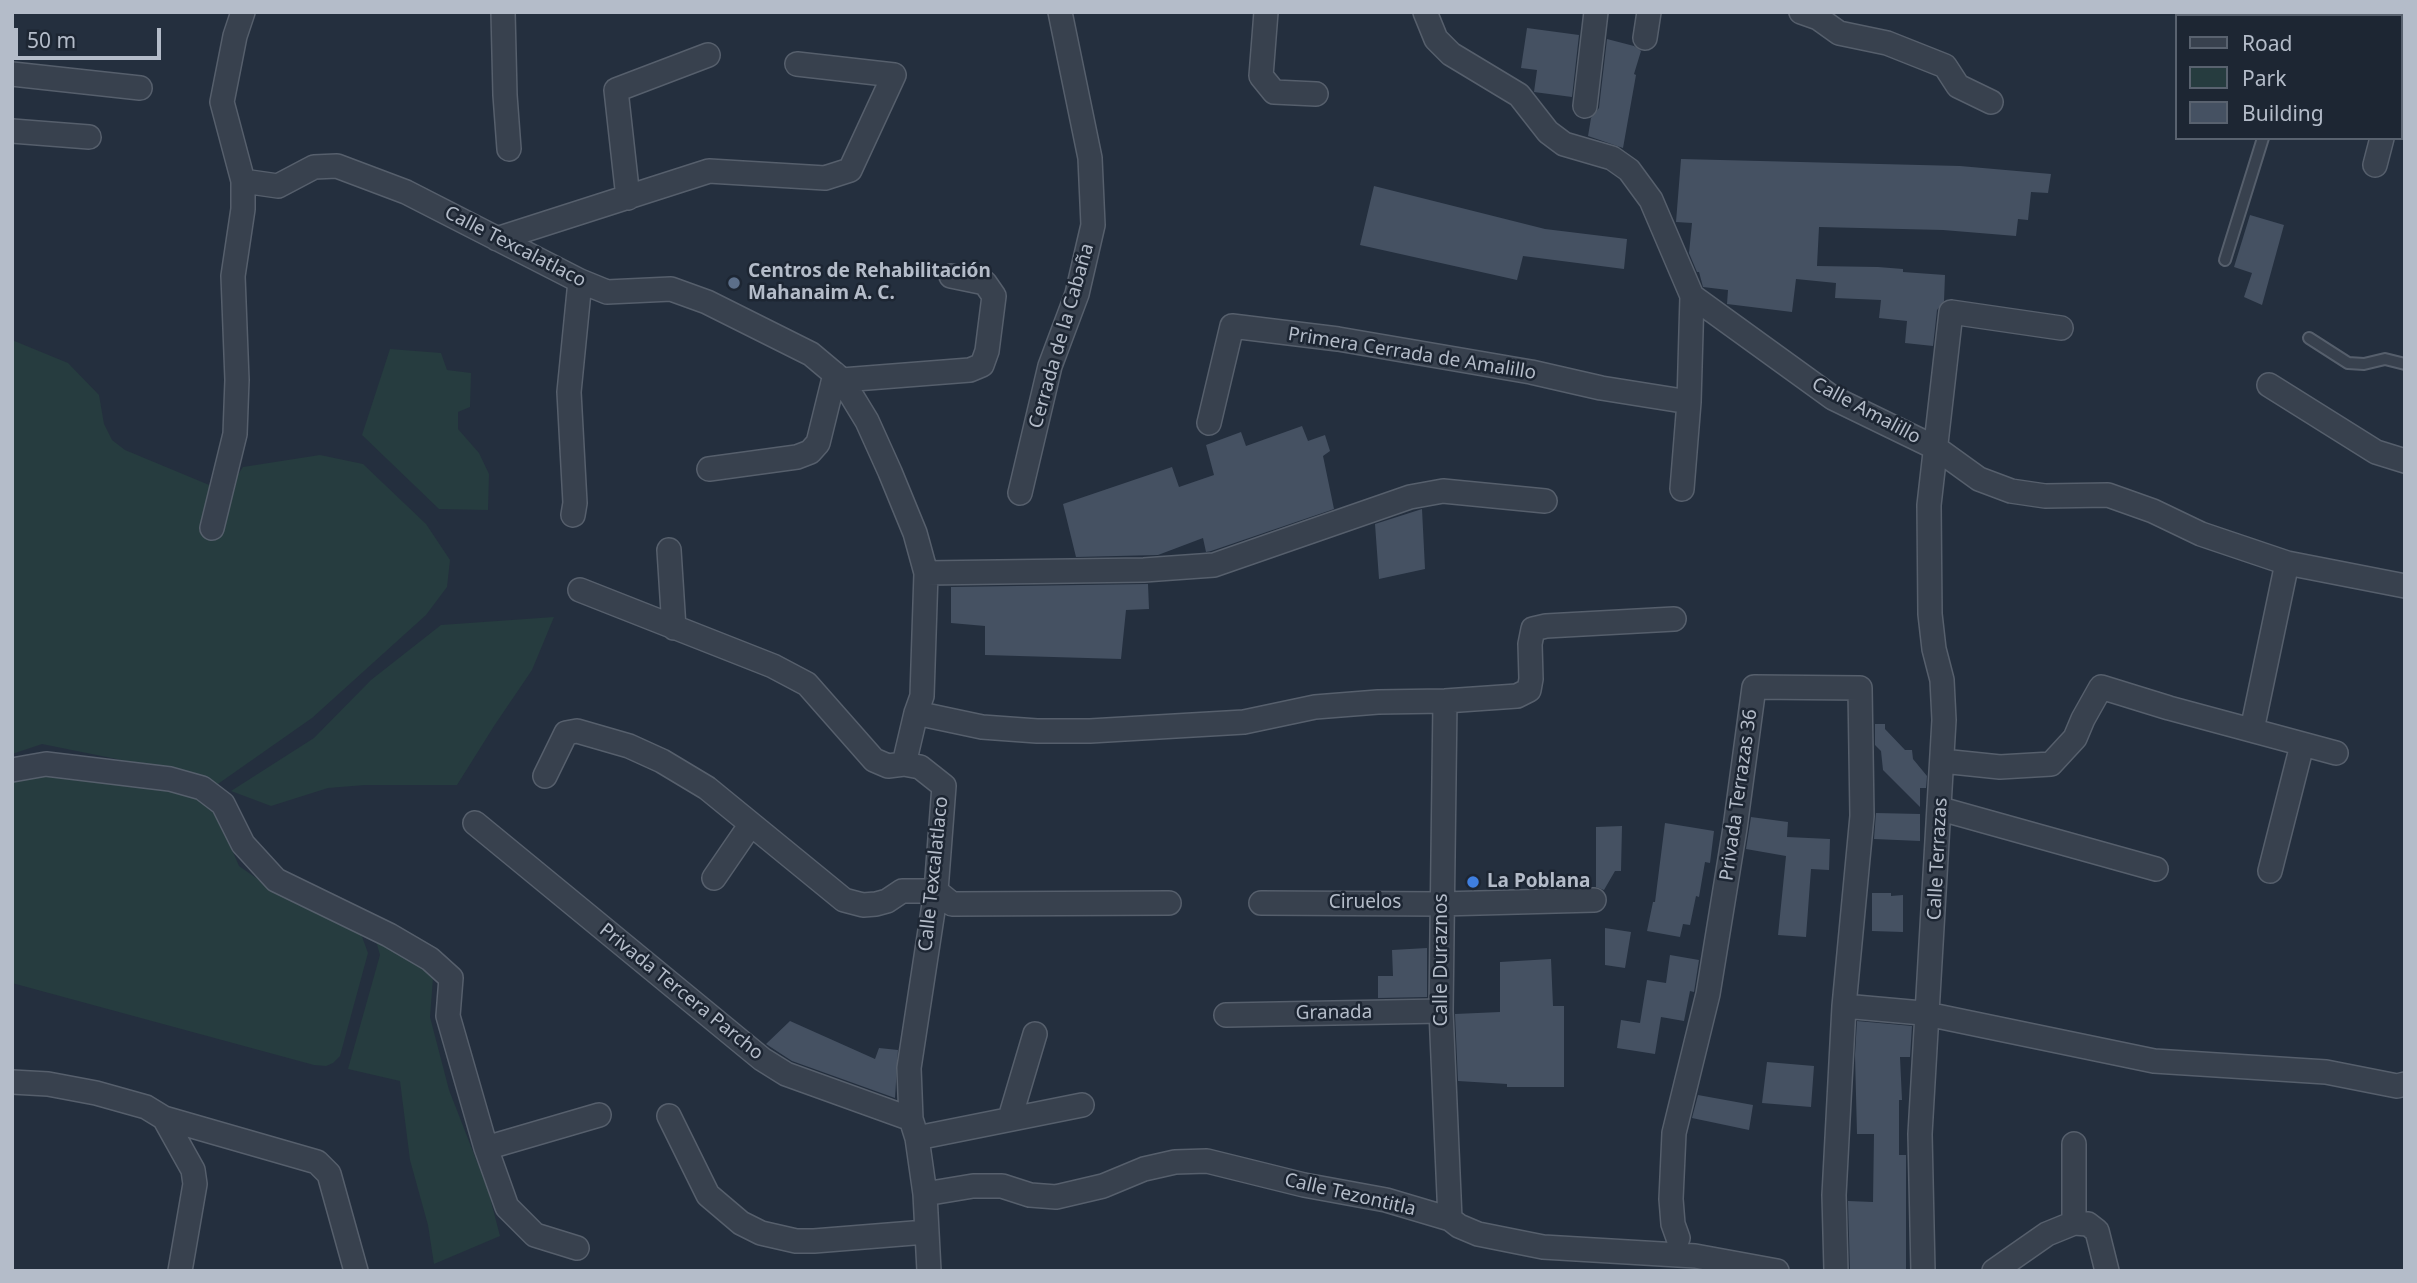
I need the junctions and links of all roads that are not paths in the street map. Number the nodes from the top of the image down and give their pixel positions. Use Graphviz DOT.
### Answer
graph roads {
  1 [pos="243,12"];
  2 [pos="503,12"];
  3 [pos="1060,12"];
  4 [pos="1266,12"];
  5 [pos="1425,12"];
  6 [pos="1596,12"];
  7 [pos="1649,12"];
  8 [pos="1801,12"];
  9 [pos="1645,38"];
  10 [pos="708,55"];
  11 [pos="797,64"];
  12 [pos="12,74"];
  13 [pos="140,88"];
  14 [pos="1316,94"];
  15 [pos="1991,102"];
  16 [pos="1585,106"];
  17 [pos="12,131"];
  18 [pos="89,137"];
  19 [pos="2262,140"];
  20 [pos="2381,140"];
  21 [pos="509,149"];
  22 [pos="2375,165"];
  23 [pos="243,181"];
  24 [pos="628,198"];
  25 [pos="497,239"];
  26 [pos="2225,260"];
  27 [pos="951,276"];
  28 [pos="580,281"];
  29 [pos="1692,296"];
  30 [pos="2061,328"];
  31 [pos="2309,338"];
  32 [pos="2405,364"];
  33 [pos="838,377"];
  34 [pos="2269,385"];
  35 [pos="1689,402"];
  36 [pos="1209,423"];
  37 [pos="1936,448"];
  38 [pos="2405,461"];
  39 [pos="709,470"];
  40 [pos="1682,489"];
  41 [pos="1020,493"];
  42 [pos="1545,501"];
  43 [pos="573,515"];
  44 [pos="212,528"];
  45 [pos="669,550"];
  46 [pos="2287,563"];
  47 [pos="926,573"];
  48 [pos="2405,586"];
  49 [pos="580,590"];
  50 [pos="1674,620"];
  51 [pos="674,628"];
  52 [pos="1445,701"];
  53 [pos="916,713"];
  54 [pos="2252,730"];
  55 [pos="2302,745"];
  56 [pos="2336,753"];
  57 [pos="1942,761"];
  58 [pos="904,764"];
  59 [pos="12,770"];
  60 [pos="545,775"];
  61 [pos="1941,810"];
  62 [pos="475,823"];
  63 [pos="751,824"];
  64 [pos="2156,869"];
  65 [pos="2270,871"];
  66 [pos="714,878"];
  67 [pos="936,891"];
  68 [pos="1594,900"];
  69 [pos="1169,903"];
  70 [pos="1261,903"];
  71 [pos="1441,904"];
  72 [pos="1844,1006"];
  73 [pos="1441,1011"];
  74 [pos="1929,1014"];
  75 [pos="1226,1015"];
  76 [pos="1035,1034"];
  77 [pos="12,1082"];
  78 [pos="2405,1084"];
  79 [pos="1082,1105"];
  80 [pos="599,1115"];
  81 [pos="669,1116"];
  82 [pos="164,1118"];
  83 [pos="1010,1118"];
  84 [pos="914,1128"];
  85 [pos="2074,1144"];
  86 [pos="486,1148"];
  87 [pos="925,1194"];
  88 [pos="1450,1219"];
  89 [pos="2074,1223"];
  90 [pos="926,1232"];
  91 [pos="1678,1238"];
  92 [pos="577,1248"];
  93 [pos="180,1271"];
  94 [pos="356,1271"];
  95 [pos="929,1271"];
  96 [pos="1777,1271"];
  97 [pos="1836,1271"];
  98 [pos="1923,1271"];
  99 [pos="1994,1271"];
  100 [pos="2107,1271"];
  1 -- 23 [label="street"];
  2 -- 21 [label="street"];
  3 -- 41 [label="street, Cerrada de la Cabaña"];
  4 -- 14 [label="street"];
  5 -- 29 [label="street"];
  6 -- 16 [label="street"];
  7 -- 9 [label="street"];
  8 -- 15 [label="street"];
  10 -- 24 [label="street"];
  11 -- 24 [label="street"];
  12 -- 13 [label="street"];
  17 -- 18 [label="street"];
  19 -- 26 [label="lane"];
  20 -- 22 [label="street"];
  23 -- 25 [label="street, Calle Texcalatlaco"];
  23 -- 44 [label="street"];
  24 -- 25 [label="street"];
  25 -- 28 [label="street, Calle Texcalatlaco"];
  27 -- 33 [label="street"];
  28 -- 33 [label="street, Calle Texcalatlaco"];
  28 -- 43 [label="street"];
  29 -- 35 [label="street"];
  29 -- 37 [label="street, Calle Amalillo"];
  30 -- 37 [label="street, Calle Terrazas"];
  31 -- 32 [label="lane"];
  33 -- 39 [label="street"];
  33 -- 47 [label="street, Calle Texcalatlaco"];
  34 -- 38 [label="street"];
  35 -- 36 [label="street, Primera Cerrada de Amalillo"];
  35 -- 40 [label="street"];
  37 -- 46 [label="street, Calle Amalillo"];
  37 -- 57 [label="street, Calle Terrazas"];
  42 -- 47 [label="street"];
  45 -- 51 [label="street"];
  46 -- 48 [label="street, Calle Amalillo"];
  46 -- 54 [label="street"];
  47 -- 53 [label="street, Calle Texcalatlaco"];
  49 -- 51 [label="street"];
  50 -- 52 [label="street"];
  51 -- 58 [label="street"];
  52 -- 53 [label="street"];
  52 -- 71 [label="street, Calle Duraznos"];
  53 -- 58 [label="street, Calle Texcalatlaco"];
  54 -- 55 [label="street"];
  54 -- 57 [label="street"];
  55 -- 56 [label="street"];
  55 -- 65 [label="street"];
  57 -- 61 [label="street, Calle Terrazas"];
  58 -- 67 [label="street, Calle Texcalatlaco"];
  59 -- 86 [label="street"];
  60 -- 63 [label="street"];
  61 -- 64 [label="street"];
  61 -- 74 [label="street, Calle Terrazas"];
  62 -- 84 [label="street, Privada Tercera Parcho"];
  63 -- 66 [label="street"];
  63 -- 67 [label="street"];
  67 -- 69 [label="street"];
  67 -- 84 [label="street, Calle Texcalatlaco"];
  68 -- 71 [label="street, Ciruelos"];
  70 -- 71 [label="street, Ciruelos"];
  71 -- 73 [label="street, Calle Duraznos"];
  72 -- 74 [label="street"];
  72 -- 91 [label="street, Privada Terrazas 36"];
  72 -- 97 [label="street, Privada Terrazas 36"];
  73 -- 75 [label="street, Granada"];
  73 -- 88 [label="street, Calle Duraznos"];
  74 -- 78 [label="street"];
  74 -- 98 [label="street, Calle Terrazas"];
  76 -- 83 [label="street"];
  77 -- 82 [label="street"];
  79 -- 83 [label="street"];
  80 -- 86 [label="street"];
  81 -- 90 [label="street"];
  82 -- 93 [label="street"];
  82 -- 94 [label="street"];
  83 -- 84 [label="street"];
  84 -- 87 [label="street, Calle Texcalatlaco"];
  85 -- 89 [label="street"];
  86 -- 92 [label="street"];
  87 -- 88 [label="street, Calle Tezontitla"];
  87 -- 90 [label="street, Calle Texcalatlaco"];
  88 -- 96 [label="street, Calle Tezontitla"];
  89 -- 99 [label="street"];
  89 -- 100 [label="street"];
  90 -- 95 [label="street, Calle Texcalatlaco"];
}
